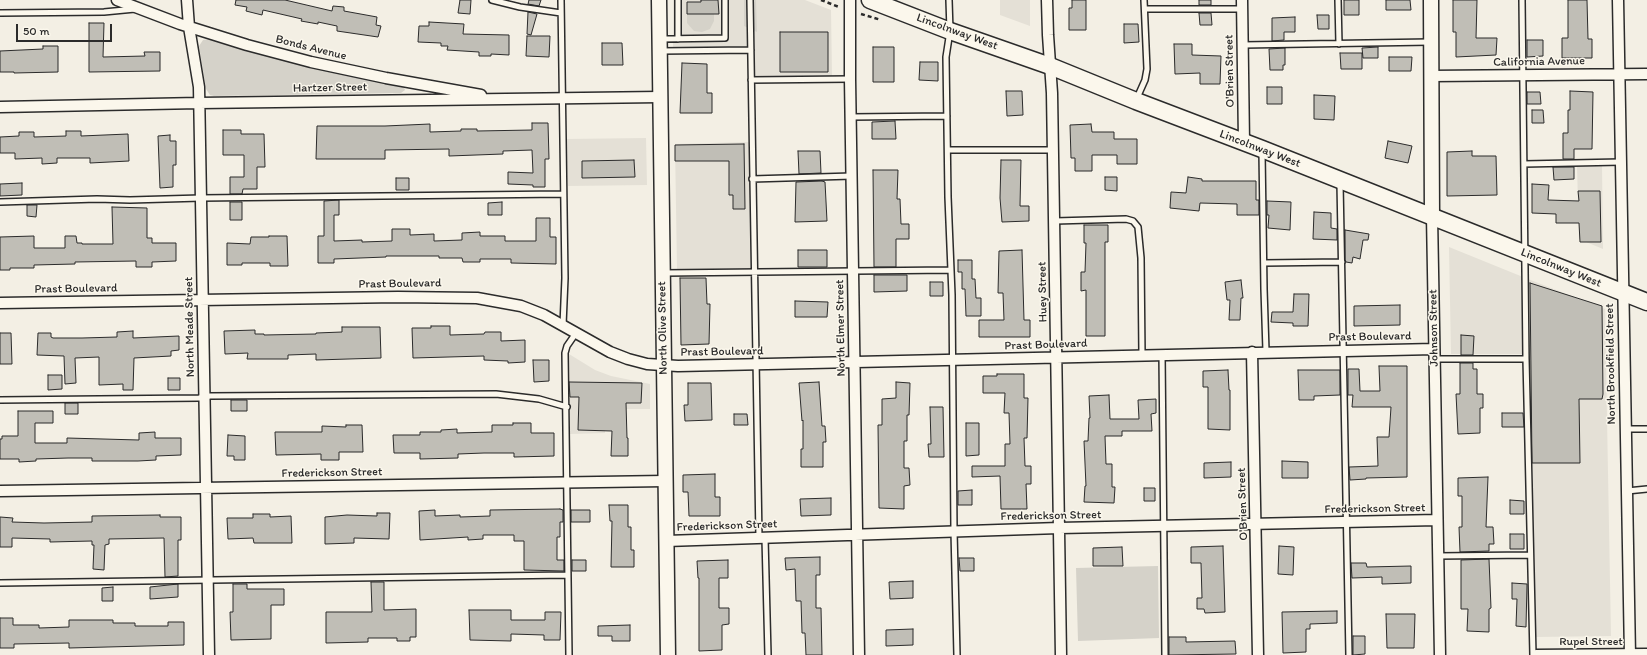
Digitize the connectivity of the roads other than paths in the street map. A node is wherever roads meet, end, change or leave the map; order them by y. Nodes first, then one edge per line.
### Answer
1 (117, 0) edge
2 (187, 0) edge
3 (492, 0) edge
4 (561, 0) edge
5 (659, 0) edge
6 (678, 0) edge
7 (725, 0) edge
8 (750, 0) edge
9 (850, 0) edge
10 (870, 0) edge
11 (949, 0) edge
12 (1047, 0) edge
13 (1144, 0) edge
14 (1338, 0) edge
15 (1431, 0) edge
16 (1522, 0) edge
17 (1618, 0) edge
18 (1242, 5) edge
19 (140, 9) junction
20 (1145, 9) junction
21 (0, 13) edge
22 (561, 13) junction
23 (189, 27) junction
24 (950, 31) junction
25 (678, 38) junction
26 (1432, 42) junction
27 (1339, 44) junction
28 (660, 45) junction
29 (1243, 45) junction
30 (751, 50) junction
31 (1050, 66) junction
32 (1619, 74) junction
33 (1647, 74) edge
34 (1522, 75) junction
35 (1432, 76) junction
36 (850, 79) junction
37 (751, 80) junction
38 (660, 97) junction
39 (561, 98) junction
40 (505, 100) junction
41 (1136, 101) junction
42 (200, 103) junction
43 (0, 107) edge
44 (947, 116) junction
45 (851, 117) junction
46 (1244, 142) junction
47 (1262, 149) junction
48 (948, 150) junction
49 (1053, 150) junction
50 (1621, 162) junction
51 (1524, 164) junction
52 (852, 176) junction
53 (752, 179) junction
54 (1340, 180) junction
55 (563, 194) junction
56 (201, 198) junction
57 (0, 202) edge
58 (1432, 216) junction
59 (1055, 221) junction
60 (1525, 253) junction
61 (1342, 262) junction
62 (1264, 263) junction
63 (951, 270) junction
64 (853, 272) junction
65 (754, 273) junction
66 (662, 274) junction
67 (1623, 292) junction
68 (203, 300) junction
69 (1647, 302) edge
70 (0, 303) edge
71 (563, 325) junction
72 (576, 333) junction
73 (1434, 349) junction
74 (1344, 350) junction
75 (1266, 351) junction
76 (1252, 352) junction
77 (1162, 354) junction
78 (1142, 355) junction
79 (1057, 358) junction
80 (1434, 359) junction
81 (1526, 359) junction
82 (952, 360) junction
83 (855, 363) junction
84 (664, 365) junction
85 (756, 365) junction
86 (204, 397) junction
87 (0, 400) edge
88 (567, 408) junction
89 (1647, 428) edge
90 (1625, 429) junction
91 (665, 481) junction
92 (567, 483) junction
93 (206, 488) junction
94 (1647, 490) edge
95 (0, 491) edge
96 (1627, 491) junction
97 (1437, 520) junction
98 (1347, 523) junction
99 (1256, 524) junction
100 (1164, 527) junction
101 (1059, 528) junction
102 (954, 531) junction
103 (858, 535) junction
104 (762, 538) junction
105 (666, 541) junction
106 (1530, 555) junction
107 (1438, 556) junction
108 (567, 575) junction
109 (207, 580) junction
110 (0, 583) edge
111 (1647, 654) edge
112 (209, 655) edge
113 (569, 655) edge
114 (668, 655) edge
115 (768, 655) edge
116 (859, 655) edge
117 (957, 655) edge
118 (1062, 655) edge
119 (1165, 655) edge
120 (1258, 655) edge
121 (1349, 655) edge
122 (1440, 655) edge
123 (1534, 655) edge
124 (1630, 655) edge

1 - 19 street, Bonds Avenue
2 - 23 street, North Meade Street
3 - 22 lane
4 - 22 lane
5 - 28 street, North Olive Street
6 - 25 lane
7 - 25 lane
8 - 30 lane
9 - 36 street, North Elmer Street
10 - 24 main road, Lincolnway West
11 - 24 lane
12 - 31 street, Huey Street
13 - 20 lane
14 - 27 lane
15 - 26 street, Johnson Street
16 - 34 lane
17 - 32 street, North Brookfield Street
18 - 20 lane
18 - 29 street, O'Brien Street
19 - 21 lane
19 - 23 street, Bonds Avenue
20 - 41 lane
22 - 39 lane
23 - 40 street, Bonds Avenue
23 - 42 street, North Meade Street
24 - 31 main road, Lincolnway West
24 - 44 lane
25 - 28 lane
26 - 27 lane
26 - 35 street, Johnson Street
27 - 29 lane
28 - 30 lane
28 - 38 street, North Olive Street
29 - 46 street, O'Brien Street
30 - 37 lane
31 - 41 main road, Lincolnway West
31 - 49 street, Huey Street
32 - 33 street, California Avenue
32 - 34 street, California Avenue
32 - 50 street, North Brookfield Street
34 - 35 street, California Avenue
34 - 51 lane
35 - 58 street, Johnson Street
36 - 37 lane
36 - 45 street, North Elmer Street
37 - 53 lane
38 - 39 street, Hartzer Street
38 - 66 street, North Olive Street
39 - 40 street, Hartzer Street
39 - 55 lane
40 - 42 street, Hartzer Street
41 - 46 main road, Lincolnway West
42 - 43 street, Hartzer Street
42 - 56 street, North Meade Street
44 - 45 lane
44 - 48 lane
45 - 52 street, North Elmer Street
46 - 47 main road, Lincolnway West
47 - 54 main road, Lincolnway West
47 - 62 lane
48 - 49 lane
48 - 63 lane
49 - 59 street, Huey Street
50 - 51 lane
50 - 67 street, North Brookfield Street
51 - 60 lane
52 - 53 lane
52 - 64 street, North Elmer Street
53 - 65 lane
54 - 58 main road, Lincolnway West
54 - 61 lane
55 - 56 lane
55 - 71 lane
56 - 57 lane
56 - 68 street, North Meade Street
58 - 60 main road, Lincolnway West
58 - 73 street, Johnson Street
59 - 78 lane
59 - 79 street, Huey Street
60 - 67 main road, Lincolnway West
60 - 81 lane
61 - 62 lane
61 - 74 lane
62 - 75 lane
63 - 64 lane
63 - 82 lane
64 - 65 lane
64 - 83 street, North Elmer Street
65 - 66 lane
65 - 85 lane
66 - 84 street, North Olive Street
67 - 69 main road, Lincolnway West
67 - 90 street, North Brookfield Street
68 - 70 street, Prast Boulevard
68 - 71 street, Prast Boulevard
68 - 86 street, North Meade Street
71 - 72 street, Prast Boulevard
72 - 84 street, Prast Boulevard
72 - 88 lane
73 - 74 street, Prast Boulevard
73 - 80 street, Johnson Street
74 - 75 street, Prast Boulevard
74 - 98 lane
75 - 76 street, Prast Boulevard
76 - 77 street, Prast Boulevard
76 - 99 street, O'Brien Street
77 - 78 street, Prast Boulevard
77 - 100 lane
78 - 79 street, Prast Boulevard
79 - 82 street, Prast Boulevard
79 - 101 street, Huey Street
80 - 81 lane
80 - 97 street, Johnson Street
81 - 106 lane
82 - 83 street, Prast Boulevard
82 - 102 lane
83 - 85 street, Prast Boulevard
83 - 103 street, North Elmer Street
84 - 85 street, Prast Boulevard
84 - 91 street, North Olive Street
85 - 104 lane
86 - 87 lane
86 - 88 lane
86 - 93 street, North Meade Street
88 - 92 lane
89 - 90 lane
90 - 96 street, North Brookfield Street
91 - 92 street, Frederickson Street
91 - 105 street, North Olive Street
92 - 93 street, Frederickson Street
92 - 108 lane
93 - 95 street, Frederickson Street
93 - 109 street, North Meade Street
94 - 96 lane
96 - 124 street, North Brookfield Street
97 - 98 street, Frederickson Street
97 - 107 street, Johnson Street
98 - 99 street, Frederickson Street
98 - 121 lane
99 - 100 street, Frederickson Street
99 - 120 street, O'Brien Street
100 - 101 street, Frederickson Street
100 - 119 lane
101 - 102 street, Frederickson Street
101 - 118 street, Huey Street
102 - 103 street, Frederickson Street
102 - 117 lane
103 - 104 street, Frederickson Street
103 - 116 street, North Elmer Street
104 - 105 street, Frederickson Street
104 - 115 lane
105 - 114 street, North Olive Street
106 - 107 lane
106 - 123 lane
107 - 122 street, Johnson Street
108 - 109 lane
108 - 113 lane
109 - 110 lane
109 - 112 street, North Meade Street
111 - 124 street, Rupel Street
123 - 124 street, Rupel Street

